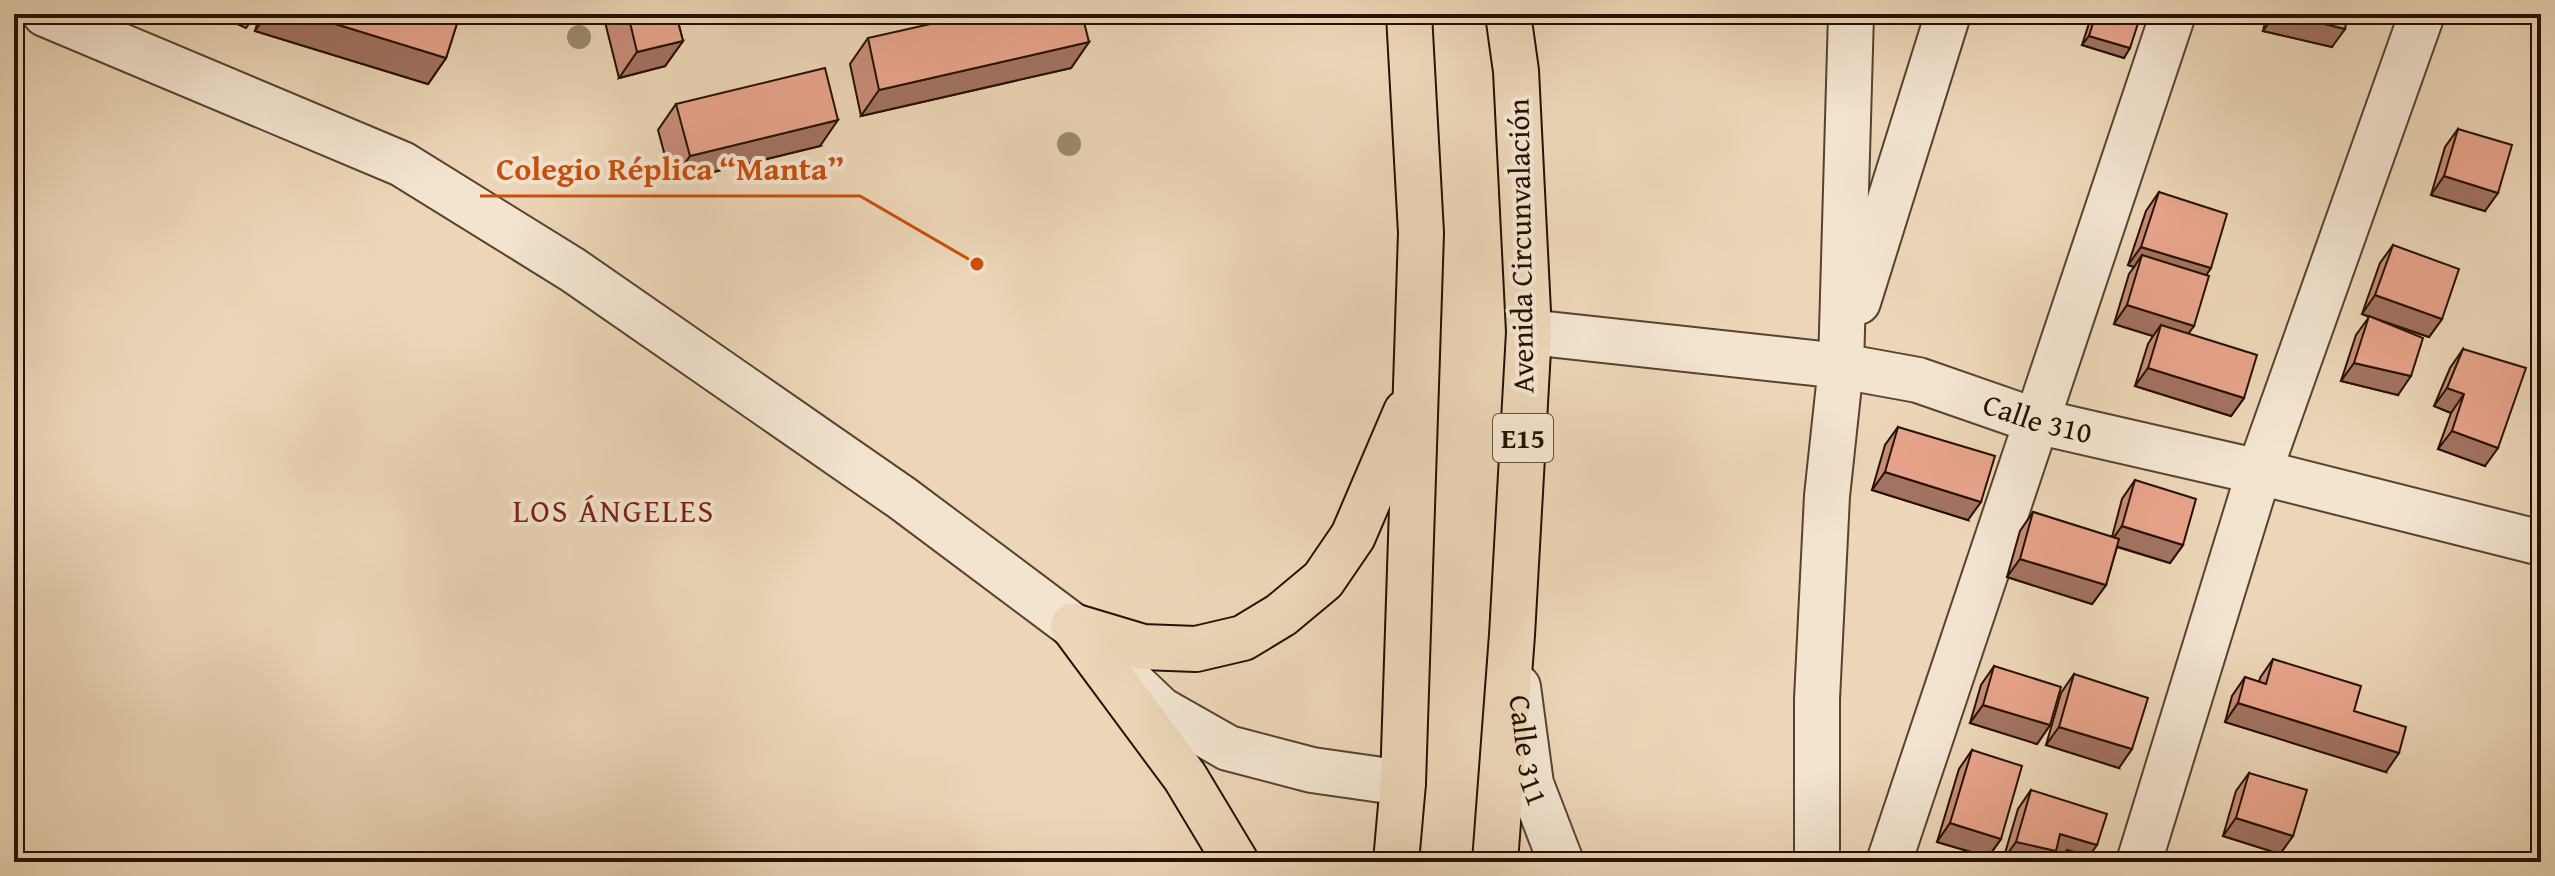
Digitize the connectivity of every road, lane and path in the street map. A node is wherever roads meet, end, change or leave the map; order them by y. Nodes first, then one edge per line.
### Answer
1 (45, 14) edge
2 (1409, 14) edge
3 (1508, 14) edge
4 (1851, 14) edge
5 (1948, 14) edge
6 (2173, 14) edge
7 (2422, 14) edge
8 (1529, 332) junction
9 (1841, 366) junction
10 (1417, 384) junction
11 (2036, 421) junction
12 (2259, 472) junction
13 (2541, 543) edge
14 (1073, 626) junction
15 (1512, 635) junction
16 (1403, 783) junction
17 (1236, 862) edge
18 (1396, 862) edge
19 (1495, 862) edge
20 (1561, 862) edge
21 (1819, 862) edge
22 (1889, 862) edge
23 (2139, 862) edge

1 - 14 street
2 - 10 highway
3 - 8 highway, Avenida Circunvalación / E15
4 - 9 street
5 - 9 street
6 - 11 street
7 - 12 street
8 - 9 street, Calle 310
8 - 15 highway, Avenida Circunvalación / E15
9 - 11 street, Calle 310
9 - 21 street
10 - 14 highway
10 - 16 highway
11 - 12 street, Calle 310
11 - 22 street
12 - 13 street, Calle 310
12 - 23 street
14 - 16 street
14 - 17 highway
15 - 19 highway, Avenida Circunvalación / E15
15 - 20 street, Calle 311
16 - 18 highway

